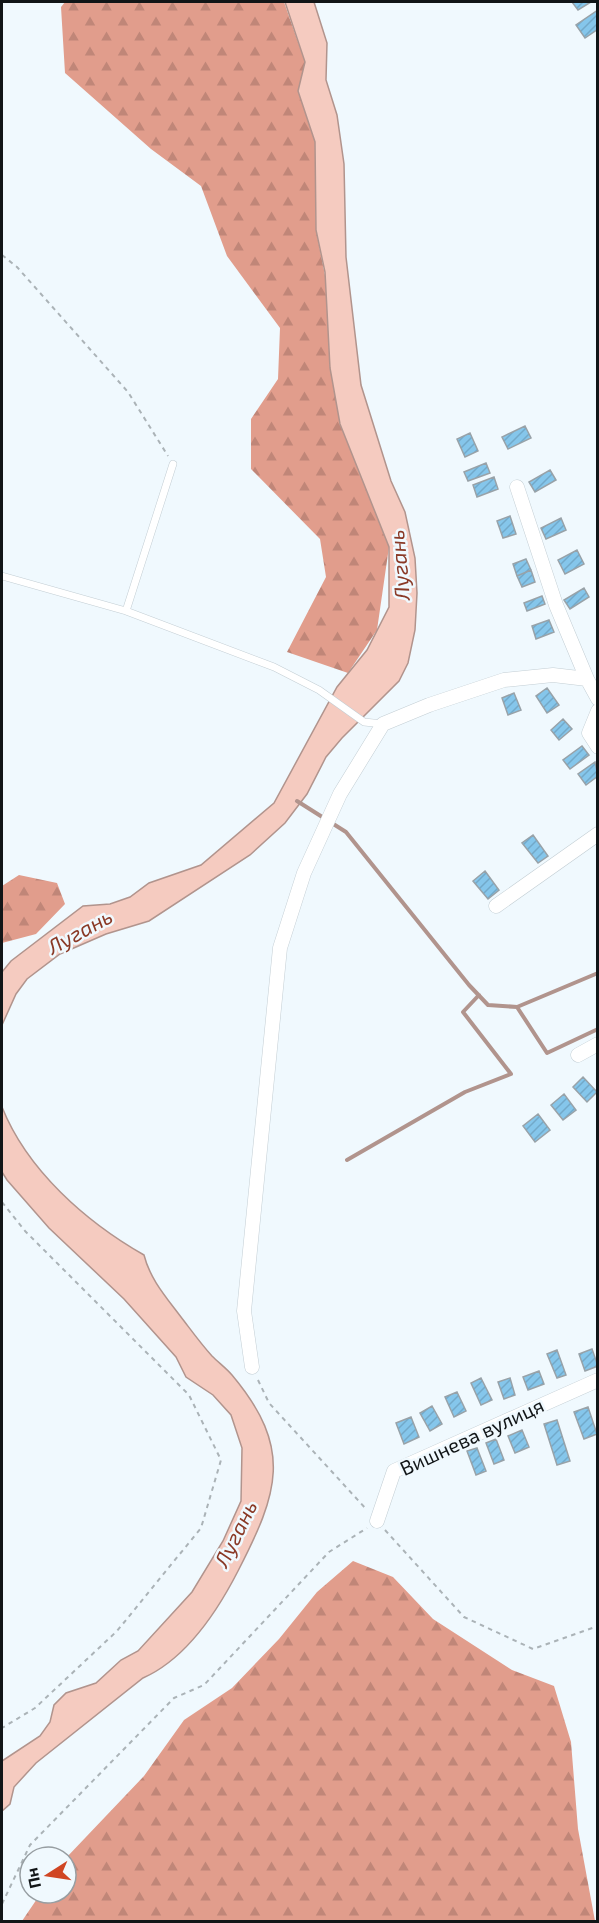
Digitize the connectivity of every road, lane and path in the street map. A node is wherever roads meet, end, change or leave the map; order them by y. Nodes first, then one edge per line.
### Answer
1 (2, 255) edge
2 (173, 464) joint
3 (517, 487) dead end
4 (2, 576) edge
5 (126, 611) junction
6 (587, 679) junction
7 (597, 699) edge
8 (597, 711) edge
9 (383, 724) junction
10 (597, 747) edge
11 (597, 834) edge
12 (496, 906) dead end
13 (597, 1044) edge
14 (578, 1054) dead end
15 (2, 1202) edge
16 (252, 1366) joint
17 (597, 1380) edge
18 (377, 1521) junction
19 (597, 1626) edge
20 (597, 1722) edge
21 (2, 1728) edge
22 (597, 1745) edge
23 (2, 1904) edge

1 - 2 path
2 - 5 lane
3 - 6 street
4 - 5 lane
5 - 9 lane
6 - 7 street
6 - 9 street
8 - 10 street
9 - 16 street
11 - 12 street
13 - 14 street
15 - 21 path
16 - 18 path
17 - 18 street, Вишнева вулиця
18 - 19 path
18 - 23 path
20 - 22 path

